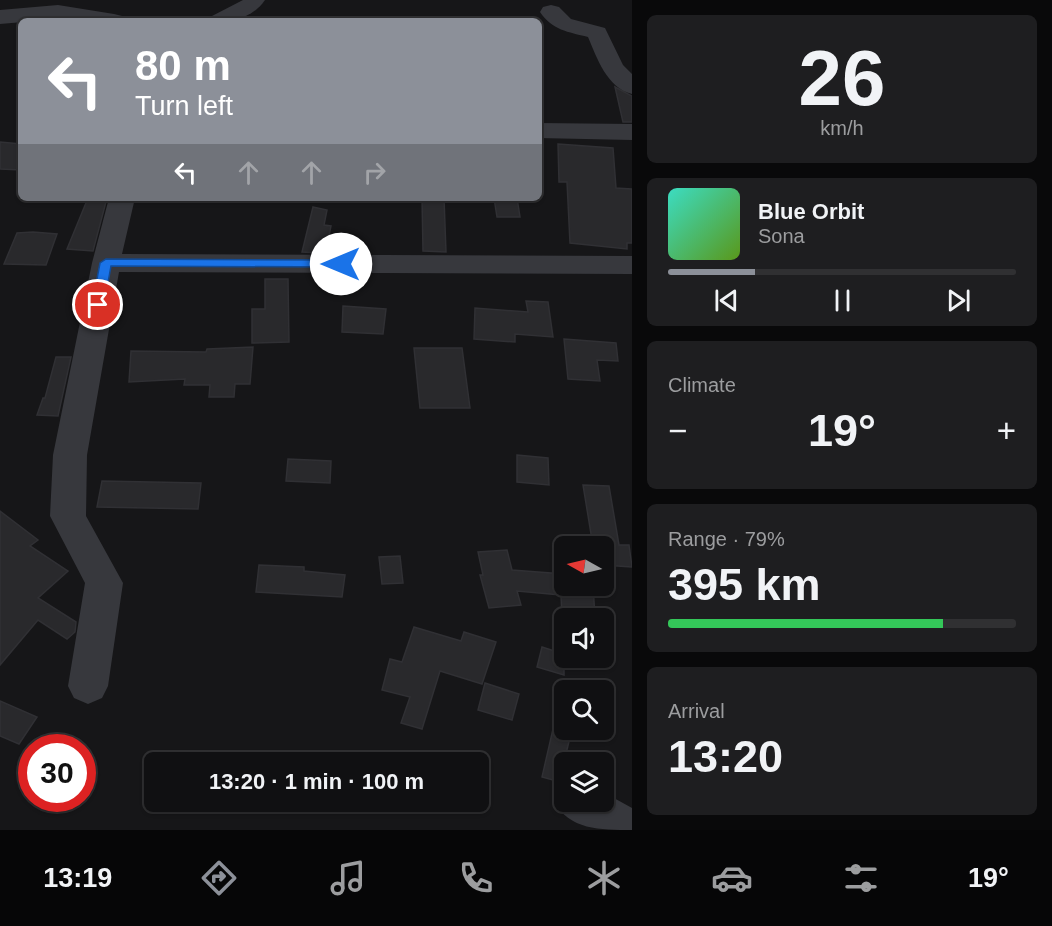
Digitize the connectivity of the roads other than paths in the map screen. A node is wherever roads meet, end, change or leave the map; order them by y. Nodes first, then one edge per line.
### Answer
1 (254, 0) edge
2 (551, 12) dead end
3 (0, 17) edge
4 (95, 18) edge
5 (226, 18) edge
6 (632, 87) edge
7 (542, 130) edge
8 (632, 132) edge
9 (121, 201) edge
10 (106, 263) junction
11 (632, 265) edge
12 (88, 687) dead end
13 (596, 812) edge
14 (630, 830) edge

1 - 5 street
2 - 6 street
3 - 4 street
7 - 8 street
9 - 10 street
10 - 11 street
10 - 12 street
13 - 14 street

